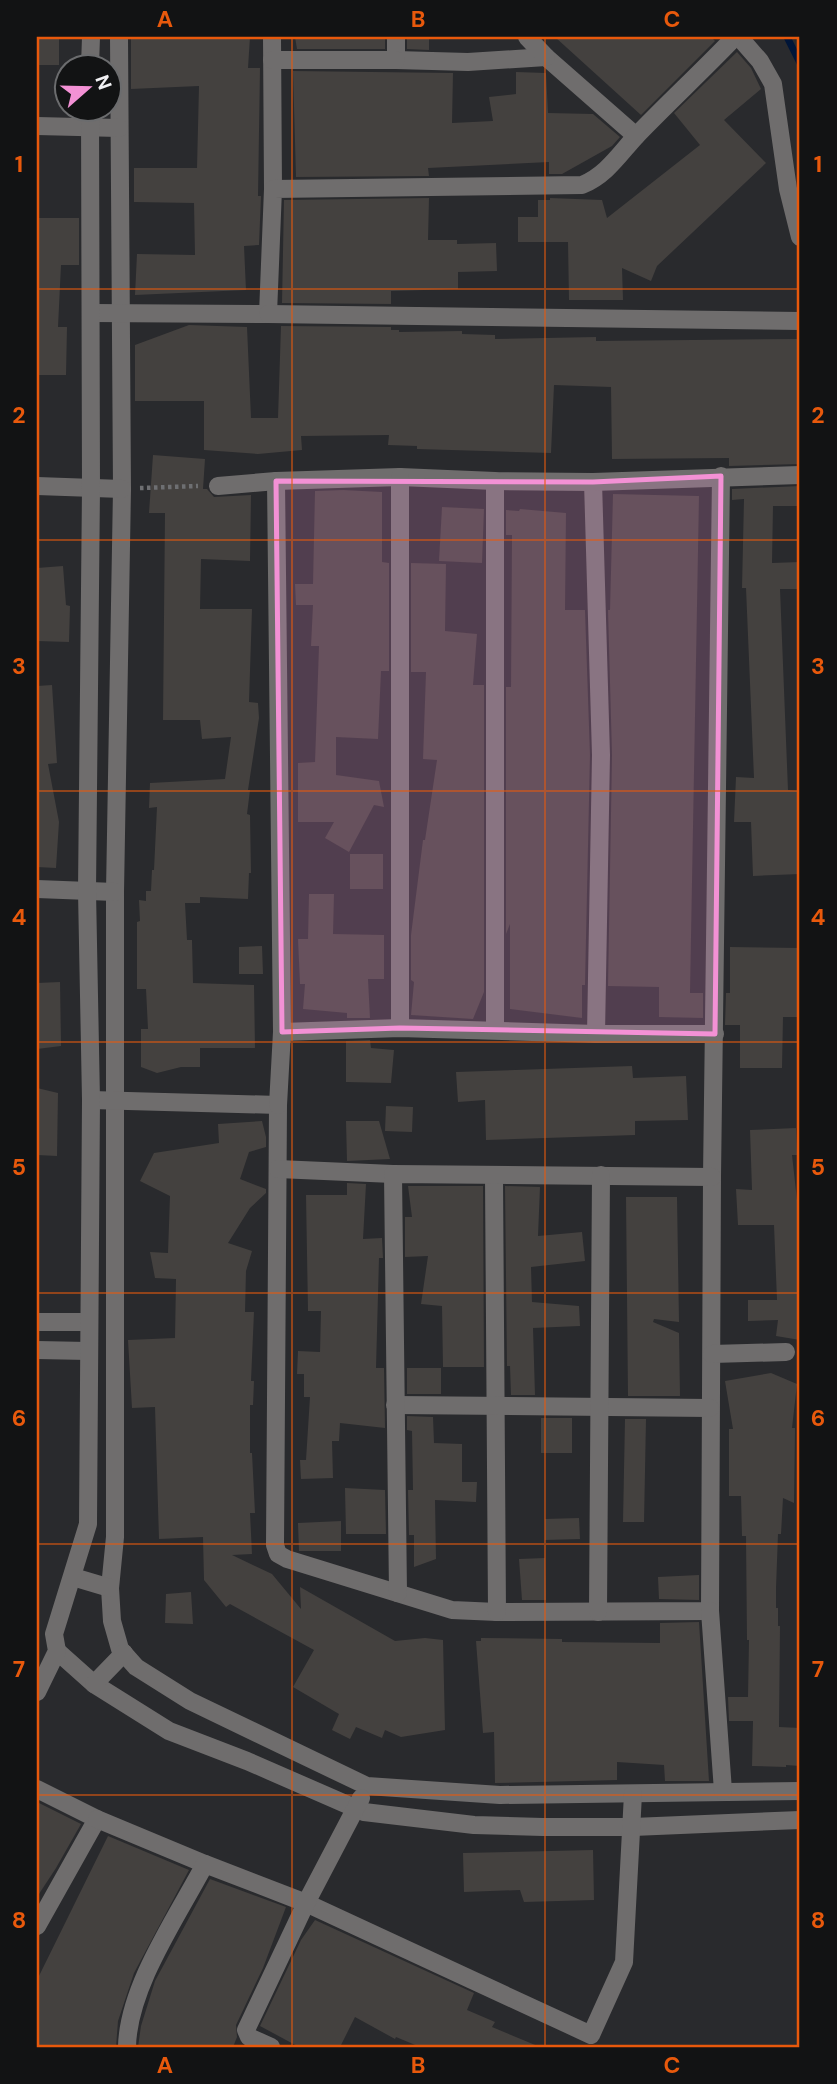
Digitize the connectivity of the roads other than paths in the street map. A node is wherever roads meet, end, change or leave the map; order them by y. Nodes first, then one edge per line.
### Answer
1 (119, 37) edge
2 (272, 37) edge
3 (396, 37) edge
4 (527, 37) edge
5 (732, 37) edge
6 (739, 37) edge
7 (546, 57) junction
8 (272, 60) junction
9 (396, 60) junction
10 (64, 122) edge
11 (90, 122) edge
12 (102, 122) edge
13 (37, 126) edge
14 (119, 128) junction
15 (636, 136) junction
16 (273, 189) junction
17 (800, 237) edge
18 (91, 313) junction
19 (121, 313) junction
20 (268, 314) junction
21 (800, 321) edge
22 (800, 475) edge
23 (721, 476) junction
24 (400, 477) junction
25 (276, 481) junction
26 (495, 481) junction
27 (593, 482) junction
28 (37, 486) edge
29 (218, 486) road end
30 (92, 488) junction
31 (122, 489) junction
32 (37, 889) edge
33 (87, 891) junction
34 (115, 892) junction
35 (400, 1028) junction
36 (495, 1029) junction
37 (282, 1032) junction
38 (596, 1034) junction
39 (715, 1034) junction
40 (116, 1099) junction
41 (91, 1100) junction
42 (278, 1105) junction
43 (278, 1169) junction
44 (393, 1174) junction
45 (601, 1175) junction
46 (494, 1177) junction
47 (712, 1177) junction
48 (37, 1322) edge
49 (89, 1322) junction
50 (37, 1350) edge
51 (88, 1351) junction
52 (786, 1352) dead end
53 (712, 1354) junction
54 (396, 1405) junction
55 (496, 1406) junction
56 (600, 1407) junction
57 (710, 1408) junction
58 (73, 1577) junction
59 (110, 1588) junction
60 (398, 1593) junction
61 (710, 1611) junction
62 (497, 1612) junction
63 (598, 1612) junction
64 (57, 1651) junction
65 (124, 1653) junction
66 (94, 1684) junction
67 (37, 1692) edge
68 (367, 1786) junction
69 (37, 1789) edge
70 (723, 1791) junction
71 (800, 1791) edge
72 (633, 1794) junction
73 (356, 1809) junction
74 (97, 1819) junction
75 (800, 1820) edge
76 (633, 1827) junction
77 (205, 1864) junction
78 (306, 1903) junction
79 (37, 1926) edge
80 (588, 2041) edge
81 (127, 2047) edge
82 (271, 2047) edge

1 - 14 street
2 - 8 street
3 - 9 street
4 - 7 street
5 - 15 street
6 - 17 street
7 - 9 street
7 - 15 street
8 - 9 street
8 - 16 street
10 - 13 street
11 - 18 street
12 - 14 street
14 - 19 street
15 - 16 street
16 - 20 street
18 - 19 street
18 - 30 street
19 - 20 street
19 - 31 street
20 - 21 street
22 - 23 street
23 - 27 street
23 - 39 street
24 - 25 street
24 - 26 street
24 - 35 street
25 - 29 street
25 - 37 street
26 - 27 street
26 - 36 street
27 - 38 street
28 - 30 street
30 - 31 street
30 - 33 street
31 - 34 street
32 - 33 street
33 - 34 street
33 - 41 street
34 - 40 street
35 - 36 street
35 - 37 street
36 - 38 street
37 - 42 street
38 - 39 street
39 - 47 street
40 - 41 street
40 - 42 street
40 - 59 street
41 - 49 street
42 - 43 street
43 - 44 street
43 - 60 street
44 - 46 street
44 - 54 street
45 - 46 street
45 - 47 street
45 - 56 street
46 - 55 street
47 - 53 street
48 - 49 street
49 - 51 street
50 - 51 street
51 - 58 street
52 - 53 street
53 - 57 street
54 - 55 street
54 - 60 street
55 - 56 street
55 - 62 street
56 - 57 street
56 - 63 street
57 - 61 street
58 - 59 street
58 - 64 street
59 - 65 street
60 - 62 street
61 - 63 street
61 - 70 street
62 - 63 street
64 - 66 street
64 - 67 street
65 - 66 street
65 - 68 street
66 - 73 street
68 - 72 street
68 - 73 street
69 - 74 street
70 - 71 street
70 - 72 street
72 - 76 street
73 - 76 street
73 - 78 street
74 - 77 street
74 - 79 street
75 - 76 street
76 - 80 street
77 - 78 street
77 - 81 street
78 - 80 street
78 - 82 street

